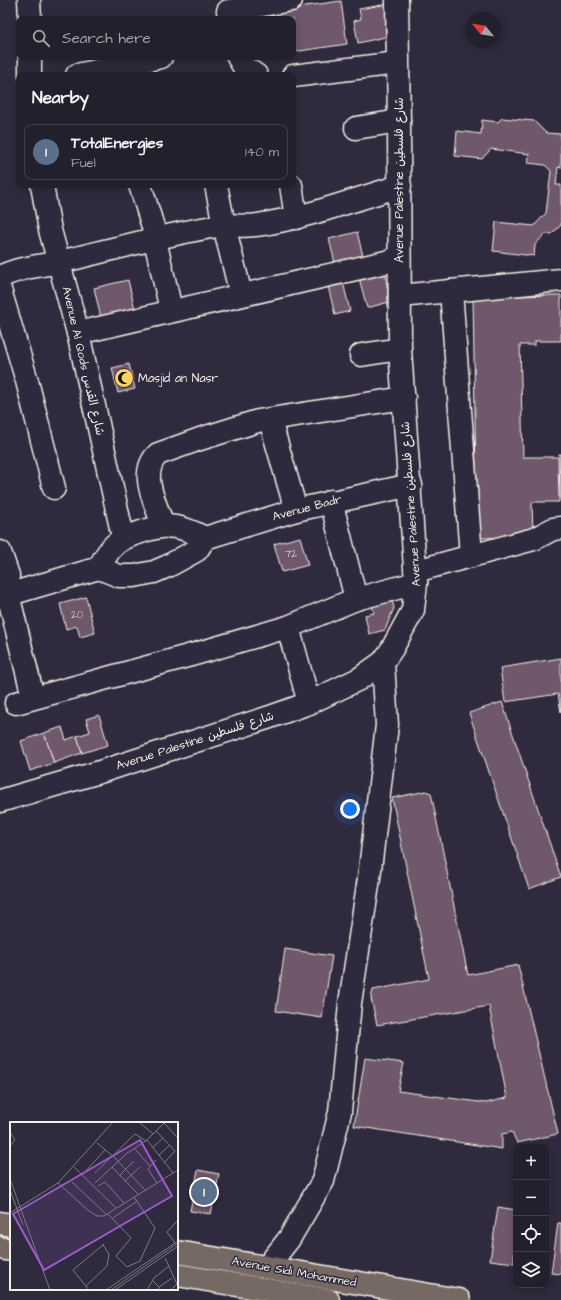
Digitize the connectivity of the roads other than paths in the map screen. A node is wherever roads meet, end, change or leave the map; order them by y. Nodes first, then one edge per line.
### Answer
1 (29, 0) edge
2 (291, 0) edge
3 (396, 0) edge
4 (228, 10) edge
5 (30, 16) edge
6 (30, 60) edge
7 (147, 60) edge
8 (240, 60) edge
9 (397, 63) junction
10 (30, 72) edge
11 (91, 72) edge
12 (252, 72) edge
13 (296, 76) edge
14 (399, 121) junction
15 (356, 128) dead end
16 (400, 186) junction
17 (43, 188) edge
18 (141, 188) edge
19 (217, 188) edge
20 (292, 188) edge
21 (296, 218) junction
22 (224, 225) junction
23 (155, 240) junction
24 (399, 258) junction
25 (59, 262) junction
26 (0, 277) edge
27 (561, 280) edge
28 (0, 290) edge
29 (451, 291) junction
30 (242, 295) junction
31 (400, 296) junction
32 (171, 310) junction
33 (78, 333) junction
34 (400, 349) junction
35 (361, 355) dead end
36 (404, 398) junction
37 (270, 420) junction
38 (411, 485) junction
39 (54, 488) dead end
40 (331, 501) junction
41 (296, 510) junction
42 (162, 526) junction
43 (561, 528) edge
44 (123, 537) junction
45 (206, 538) junction
46 (0, 552) edge
47 (471, 556) junction
48 (99, 568) junction
49 (416, 577) junction
50 (4, 596) edge
51 (356, 599) junction
52 (288, 627) junction
53 (383, 662) junction
54 (309, 703) junction
55 (0, 801) edge
56 (0, 1223) edge
57 (10, 1225) edge
58 (0, 1248) edge
59 (10, 1250) edge
60 (178, 1252) edge
61 (267, 1267) junction
62 (178, 1275) edge
63 (328, 1300) edge
64 (459, 1300) edge

1 - 5 street
2 - 4 street
3 - 9 street, Avenue Palestine شارع فلسطين
6 - 10 street
7 - 11 street
8 - 12 street
9 - 13 street
9 - 14 street, Avenue Palestine شارع فلسطين
14 - 15 street
14 - 16 street, Avenue Palestine شارع فلسطين
16 - 21 street
16 - 24 street, Avenue Palestine شارع فلسطين
17 - 25 street, Avenue Al Qods شارع القدس
18 - 23 street
19 - 22 street
20 - 21 street
21 - 22 street
22 - 23 street
22 - 30 street
23 - 25 street
23 - 32 street
24 - 30 street
24 - 31 street, Avenue Palestine شارع فلسطين
25 - 26 street
25 - 33 street, Avenue Al Qods شارع القدس
27 - 29 street
28 - 39 street
29 - 31 street
29 - 47 street
30 - 32 street
31 - 34 street, Avenue Palestine شارع فلسطين
32 - 33 street
33 - 44 street, Avenue Al Qods شارع القدس
34 - 35 street
34 - 36 street, Avenue Palestine شارع فلسطين
36 - 37 street
36 - 38 street, Avenue Palestine شارع فلسطين
37 - 41 street
37 - 42 street
38 - 40 street, Avenue Badr
38 - 49 street, Avenue Palestine شارع فلسطين
40 - 41 street, Avenue Badr
40 - 51 street
41 - 45 street, Avenue Badr
42 - 44 street
42 - 45 street
43 - 47 street
44 - 48 street
45 - 48 street
46 - 50 street
47 - 49 street
48 - 50 street
49 - 51 street
49 - 53 street, Avenue Palestine شارع فلسطين
50 - 52 street
51 - 52 street
52 - 54 street
53 - 54 street, Avenue Palestine شارع فلسطين
53 - 61 street
54 - 55 street, Avenue Palestine شارع فلسطين
56 - 57 main road
58 - 59 main road
60 - 61 main road, Avenue Sidi Mohammed
61 - 64 main road, Avenue Sidi Mohammed
62 - 63 main road, Avenue Sidi Mohammed

